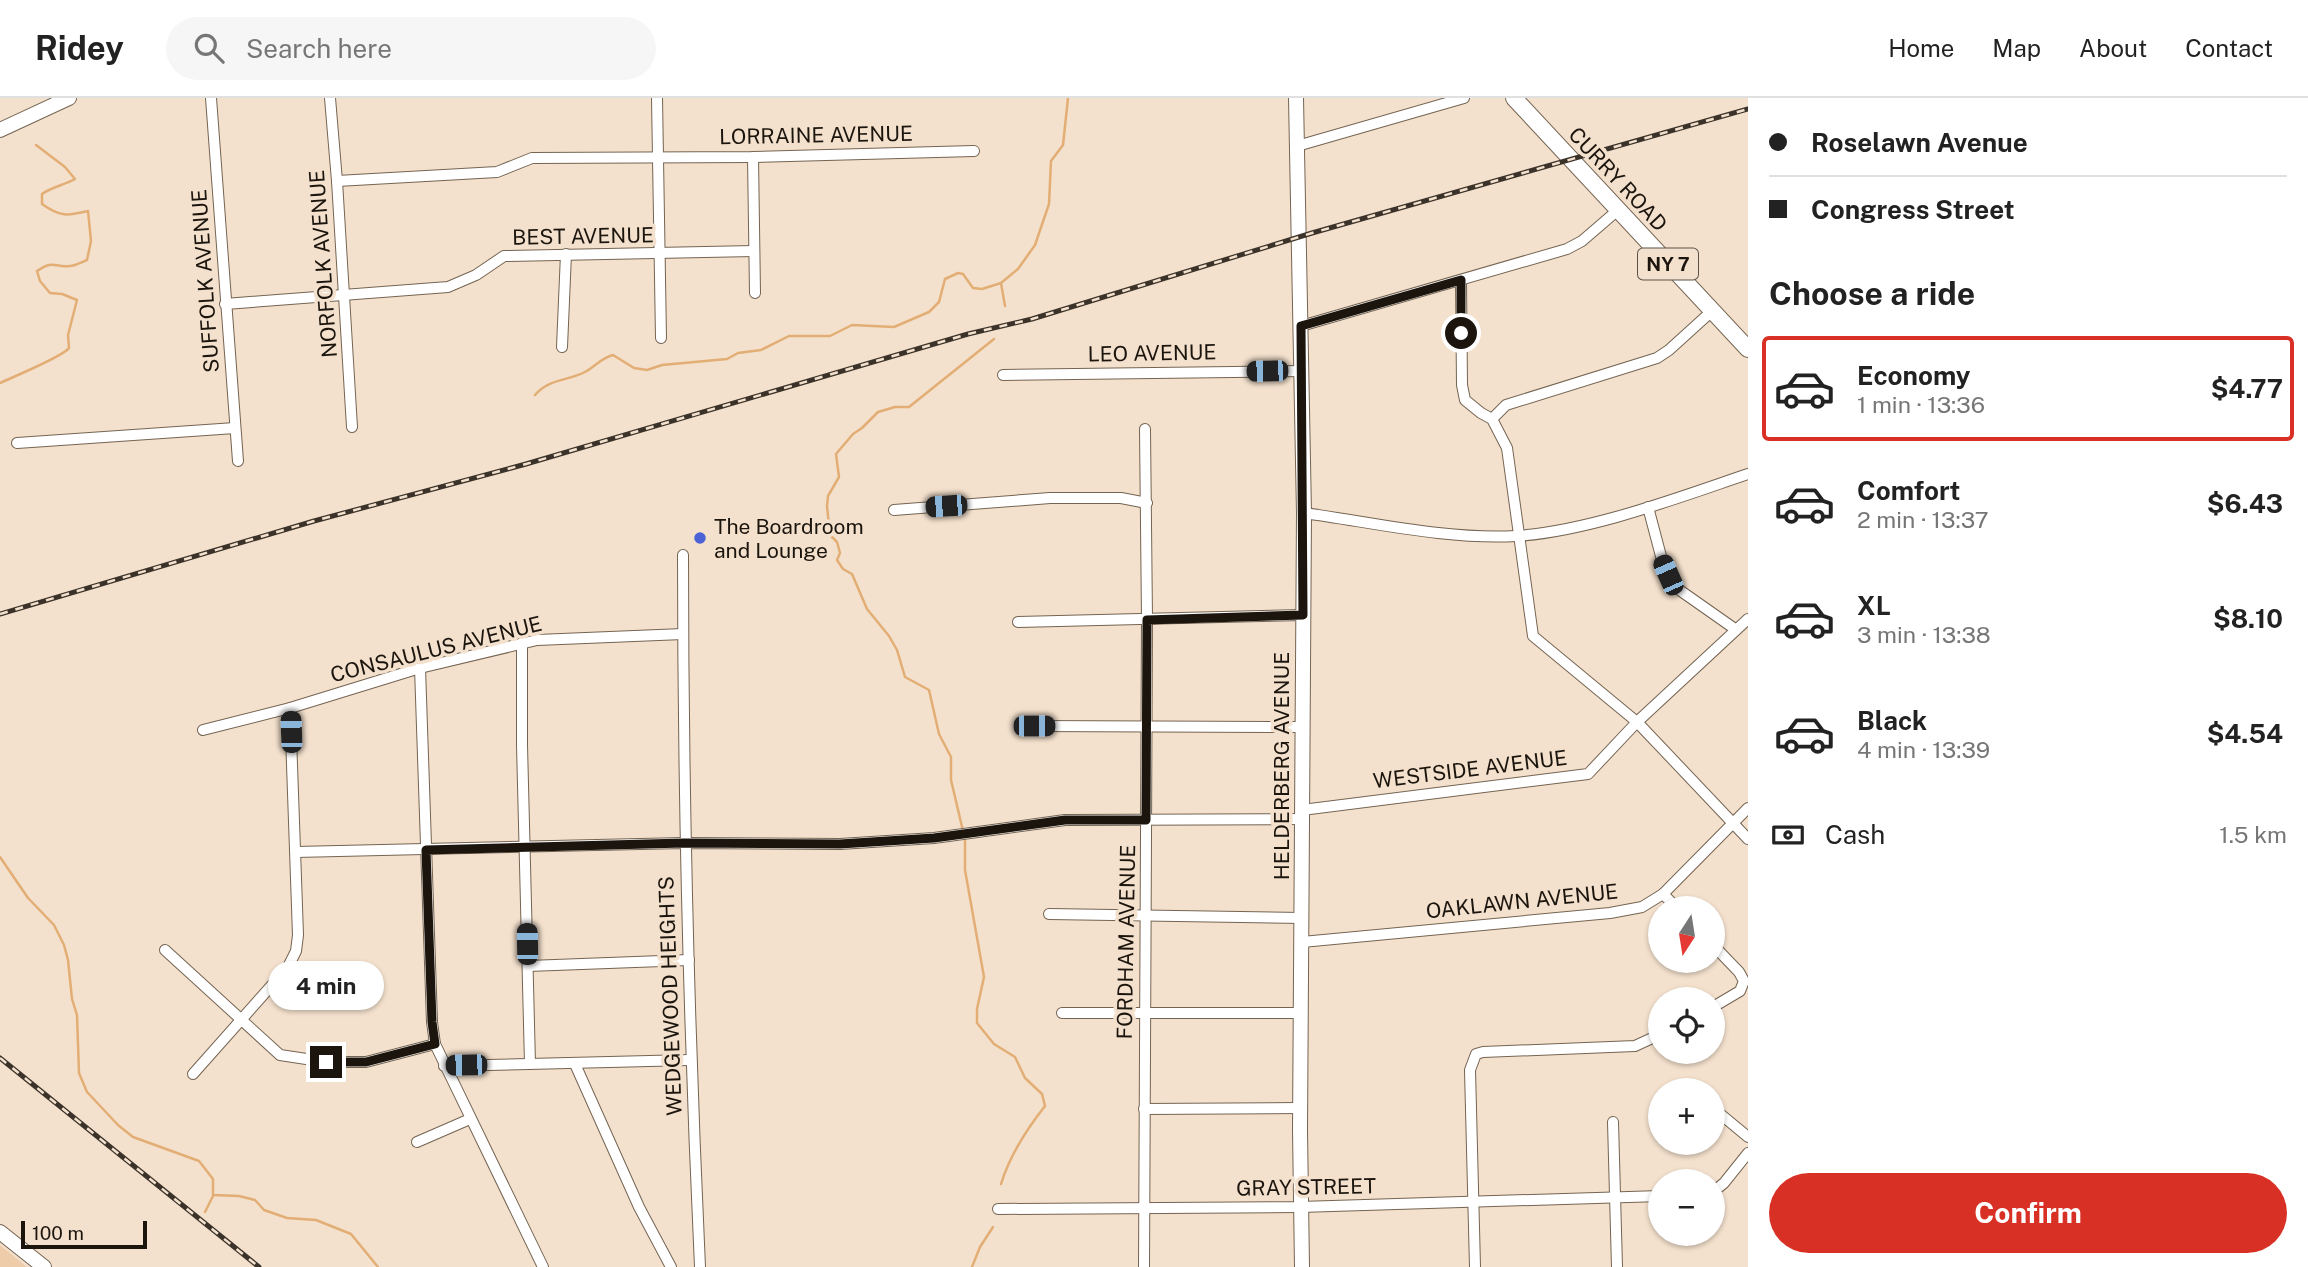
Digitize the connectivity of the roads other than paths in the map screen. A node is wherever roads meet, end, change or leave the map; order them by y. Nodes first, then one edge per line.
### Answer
1 (69, 98) edge
2 (211, 98) edge
3 (330, 98) edge
4 (657, 98) edge
5 (1296, 98) edge
6 (1464, 98) edge
7 (1514, 98) edge
8 (0, 130) edge
9 (1297, 146) junction
10 (974, 151) dead end
11 (658, 155) junction
12 (753, 157) junction
13 (337, 181) junction
14 (1618, 210) junction
15 (754, 251) junction
16 (660, 253) junction
17 (566, 254) junction
18 (1461, 280) junction
19 (755, 293) dead end
20 (344, 296) junction
21 (225, 304) junction
22 (1712, 311) junction
23 (1301, 326) junction
24 (661, 338) dead end
25 (562, 347) dead end
26 (1748, 349) edge
27 (1302, 371) junction
28 (1003, 375) dead end
29 (1492, 419) junction
30 (352, 427) dead end
31 (235, 428) junction
32 (1145, 429) dead end
33 (17, 443) dead end
34 (238, 461) dead end
35 (1748, 474) edge
36 (1147, 503) junction
37 (1648, 507) junction
38 (894, 510) dead end
39 (1304, 513) junction
40 (1518, 536) junction
41 (683, 555) dead end
42 (1303, 615) junction
43 (1748, 619) edge
44 (1147, 620) junction
45 (1018, 622) dead end
46 (1735, 629) junction
47 (683, 634) junction
48 (522, 643) junction
49 (420, 668) junction
50 (290, 708) junction
51 (1637, 722) junction
52 (1034, 726) dead end
53 (1146, 726) junction
54 (1302, 727) junction
55 (203, 730) dead end
56 (1748, 808) edge
57 (1302, 814) junction
58 (1146, 820) junction
59 (1732, 823) junction
60 (1748, 839) edge
61 (684, 843) junction
62 (526, 847) junction
63 (426, 850) junction
64 (296, 852) junction
65 (1663, 894) joint
66 (1049, 915) dead end
67 (1145, 915) junction
68 (1302, 918) junction
69 (1302, 942) junction
70 (165, 950) dead end
71 (1726, 958) edge
72 (689, 960) junction
73 (528, 966) junction
74 (1725, 1000) edge
75 (1144, 1012) junction
76 (1062, 1013) dead end
77 (1301, 1013) junction
78 (241, 1018) junction
79 (1648, 1040) edge
80 (435, 1044) junction
81 (690, 1060) junction
82 (530, 1064) junction
83 (575, 1064) junction
84 (444, 1066) junction
85 (193, 1074) dead end
86 (1300, 1108) junction
87 (1144, 1109) junction
88 (1725, 1118) edge
89 (470, 1119) junction
90 (1613, 1122) dead end
91 (1748, 1137) edge
92 (417, 1142) dead end
93 (1748, 1153) edge
94 (1725, 1182) edge
95 (1648, 1197) edge
96 (1615, 1198) junction
97 (1473, 1201) junction
98 (1300, 1207) junction
99 (1143, 1208) junction
100 (998, 1209) dead end
101 (0, 1232) edge
102 (44, 1267) edge
103 (542, 1267) edge
104 (671, 1267) edge
105 (700, 1267) edge
106 (1144, 1267) edge
107 (1302, 1267) edge
108 (1475, 1267) edge
109 (1617, 1267) edge

1 - 8 street
2 - 21 street, SUFFOLK AVENUE
3 - 13 street, NORFOLK AVENUE
4 - 11 street
5 - 9 street, HELDERBERG AVENUE
6 - 9 street
7 - 14 main road, CURRY ROAD / NY 7
9 - 23 street, HELDERBERG AVENUE
10 - 12 street, LORRAINE AVENUE
11 - 12 street, LORRAINE AVENUE
11 - 13 street, LORRAINE AVENUE
11 - 16 street
12 - 15 street
13 - 20 street, NORFOLK AVENUE
14 - 18 street
14 - 22 main road, CURRY ROAD / NY 7
15 - 16 street, BEST AVENUE
15 - 19 street
16 - 17 street, BEST AVENUE
16 - 24 street
17 - 20 street, BEST AVENUE
17 - 25 street
18 - 23 street
18 - 29 street
20 - 21 street, BEST AVENUE
20 - 30 street, NORFOLK AVENUE
21 - 31 street, SUFFOLK AVENUE
22 - 26 main road, CURRY ROAD / NY 7
22 - 29 street
23 - 27 street, HELDERBERG AVENUE
27 - 28 street, LEO AVENUE
27 - 39 street, HELDERBERG AVENUE
29 - 40 street
31 - 33 street
31 - 34 street, SUFFOLK AVENUE
32 - 36 street, FORDHAM AVENUE
35 - 37 street
36 - 38 street
36 - 44 street, FORDHAM AVENUE
37 - 40 street
37 - 46 street
39 - 40 street
39 - 42 street, HELDERBERG AVENUE
40 - 51 street
41 - 47 street, WEDGEWOOD HEIGHTS
42 - 44 street
42 - 54 street, HELDERBERG AVENUE
43 - 46 street, WESTSIDE AVENUE
44 - 45 street
44 - 53 street, FORDHAM AVENUE
46 - 51 street, WESTSIDE AVENUE
47 - 48 street, CONSAULUS AVENUE
47 - 61 street, WEDGEWOOD HEIGHTS
48 - 49 street, CONSAULUS AVENUE
48 - 62 street
49 - 50 street, CONSAULUS AVENUE
49 - 63 street
50 - 55 street, CONSAULUS AVENUE
50 - 64 street
51 - 57 street, WESTSIDE AVENUE
51 - 59 street
52 - 53 street
53 - 54 street
53 - 58 street, FORDHAM AVENUE
54 - 57 street, HELDERBERG AVENUE
56 - 59 street, OAKLAWN AVENUE
57 - 58 street, WESTSIDE AVENUE
57 - 68 street, HELDERBERG AVENUE
58 - 61 street, WESTSIDE AVENUE
58 - 67 street, FORDHAM AVENUE
59 - 60 street
59 - 65 street, OAKLAWN AVENUE
61 - 62 street, WESTSIDE AVENUE
61 - 72 street, WEDGEWOOD HEIGHTS
62 - 63 street, WESTSIDE AVENUE
62 - 73 street
63 - 64 street, WESTSIDE AVENUE
63 - 80 street
64 - 78 street
65 - 69 street, OAKLAWN AVENUE
66 - 67 street
67 - 68 street
67 - 75 street, FORDHAM AVENUE
68 - 69 street, HELDERBERG AVENUE
69 - 77 street, HELDERBERG AVENUE
70 - 78 street
71 - 74 street
72 - 73 street
72 - 81 street, WEDGEWOOD HEIGHTS
73 - 82 street
75 - 76 street
75 - 77 street
75 - 87 street, FORDHAM AVENUE
77 - 86 street, HELDERBERG AVENUE
78 - 80 street
78 - 85 street
79 - 97 street
80 - 84 street
81 - 83 street
81 - 105 street, WEDGEWOOD HEIGHTS
82 - 83 street
82 - 84 street
83 - 104 street
84 - 89 street
86 - 87 street
86 - 98 street, HELDERBERG AVENUE
87 - 99 street, FORDHAM AVENUE
88 - 91 street
89 - 92 street
89 - 103 street
90 - 96 street
93 - 94 street
95 - 96 street, GRAY STREET
96 - 97 street, GRAY STREET
96 - 109 street
97 - 98 street, GRAY STREET
97 - 108 street
98 - 99 street, GRAY STREET
98 - 107 street, HELDERBERG AVENUE
99 - 100 street, GRAY STREET
99 - 106 street, FORDHAM AVENUE
101 - 102 street

